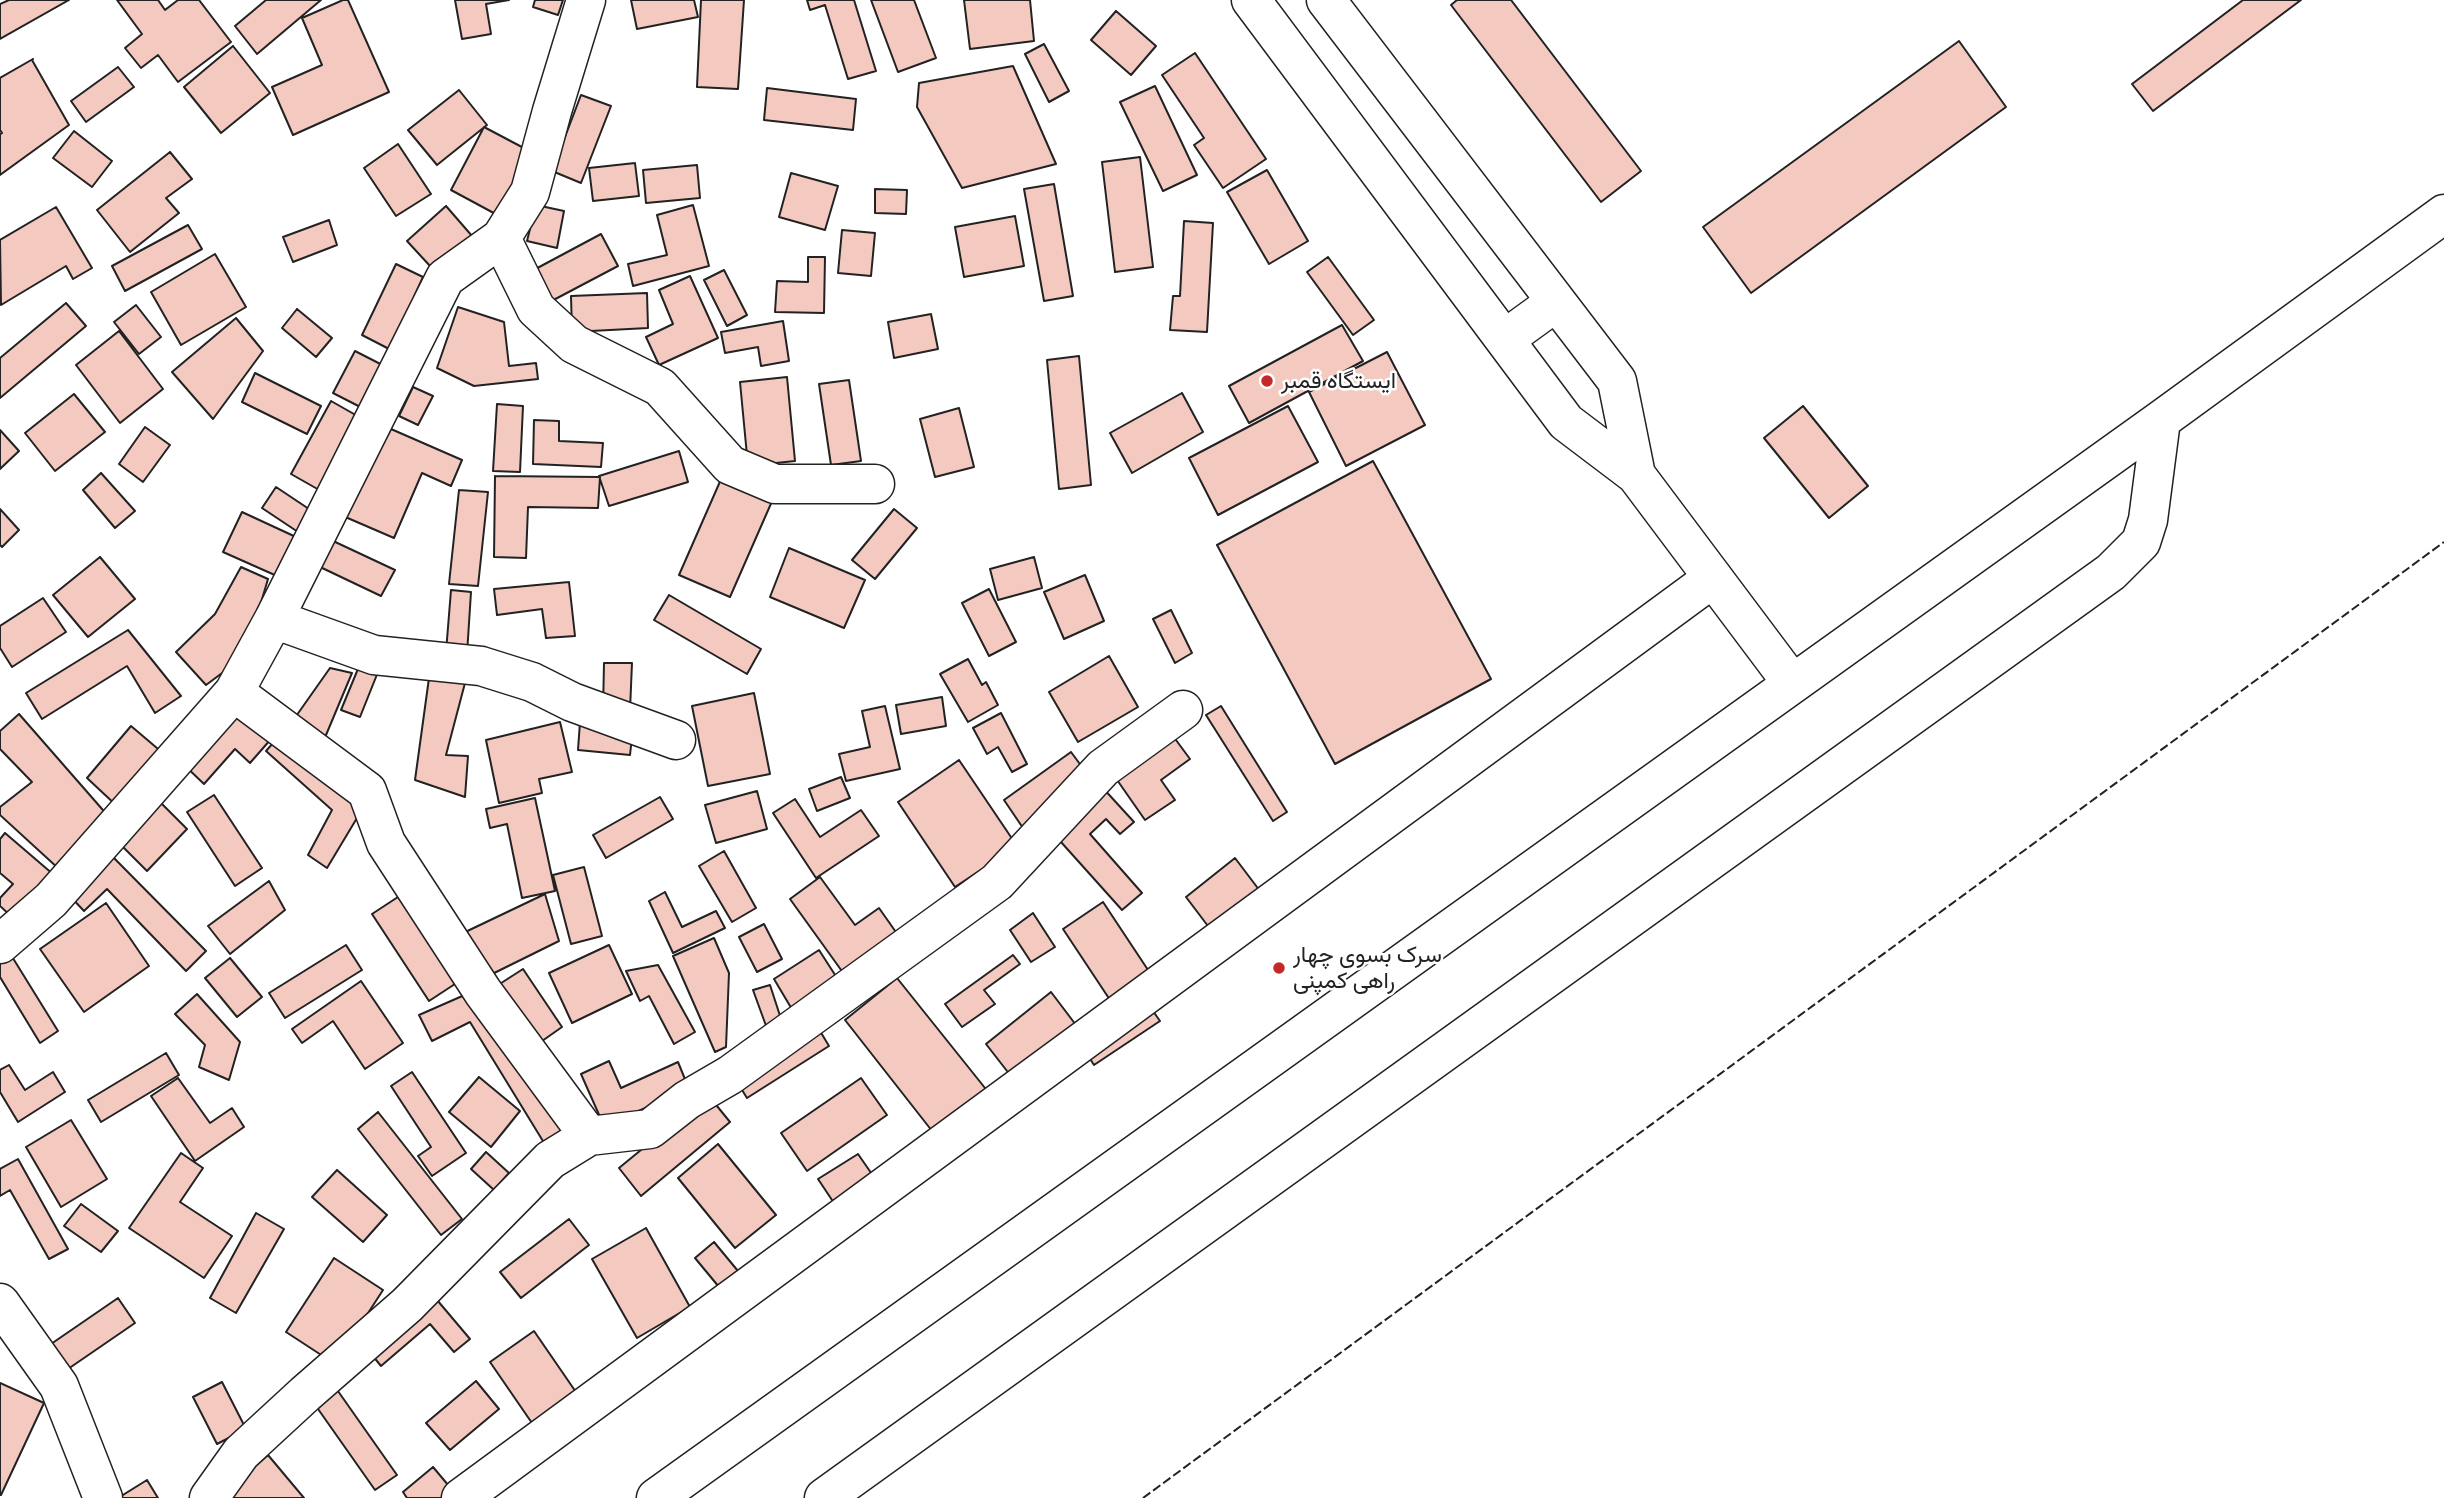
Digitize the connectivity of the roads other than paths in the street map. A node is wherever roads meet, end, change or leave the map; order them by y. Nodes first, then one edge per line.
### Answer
1 (586, 0) edge
2 (1251, 0) edge
3 (1326, 0) edge
4 (2444, 214) edge
5 (501, 238) junction
6 (1556, 302) junction
7 (1505, 339) junction
8 (2161, 420) junction
9 (1636, 475) junction
10 (875, 484) dead end
11 (1713, 578) junction
12 (274, 619) junction
13 (1792, 683) junction
14 (234, 692) junction
15 (1183, 710) dead end
16 (676, 740) dead end
17 (0, 944) edge
18 (589, 1136) junction
19 (0, 1303) edge
20 (103, 1498) edge
21 (209, 1498) edge
22 (461, 1498) edge
23 (656, 1498) edge
24 (824, 1498) edge

1 - 5 street
2 - 7 street
3 - 6 street
4 - 8 street
5 - 10 street
5 - 12 street
6 - 7 street
6 - 9 street
7 - 9 street
8 - 13 street
8 - 24 street
9 - 11 street
11 - 13 street
11 - 22 street
12 - 14 street
12 - 16 street
13 - 23 street
14 - 17 street
14 - 18 street
15 - 18 street
18 - 21 street
19 - 20 street

